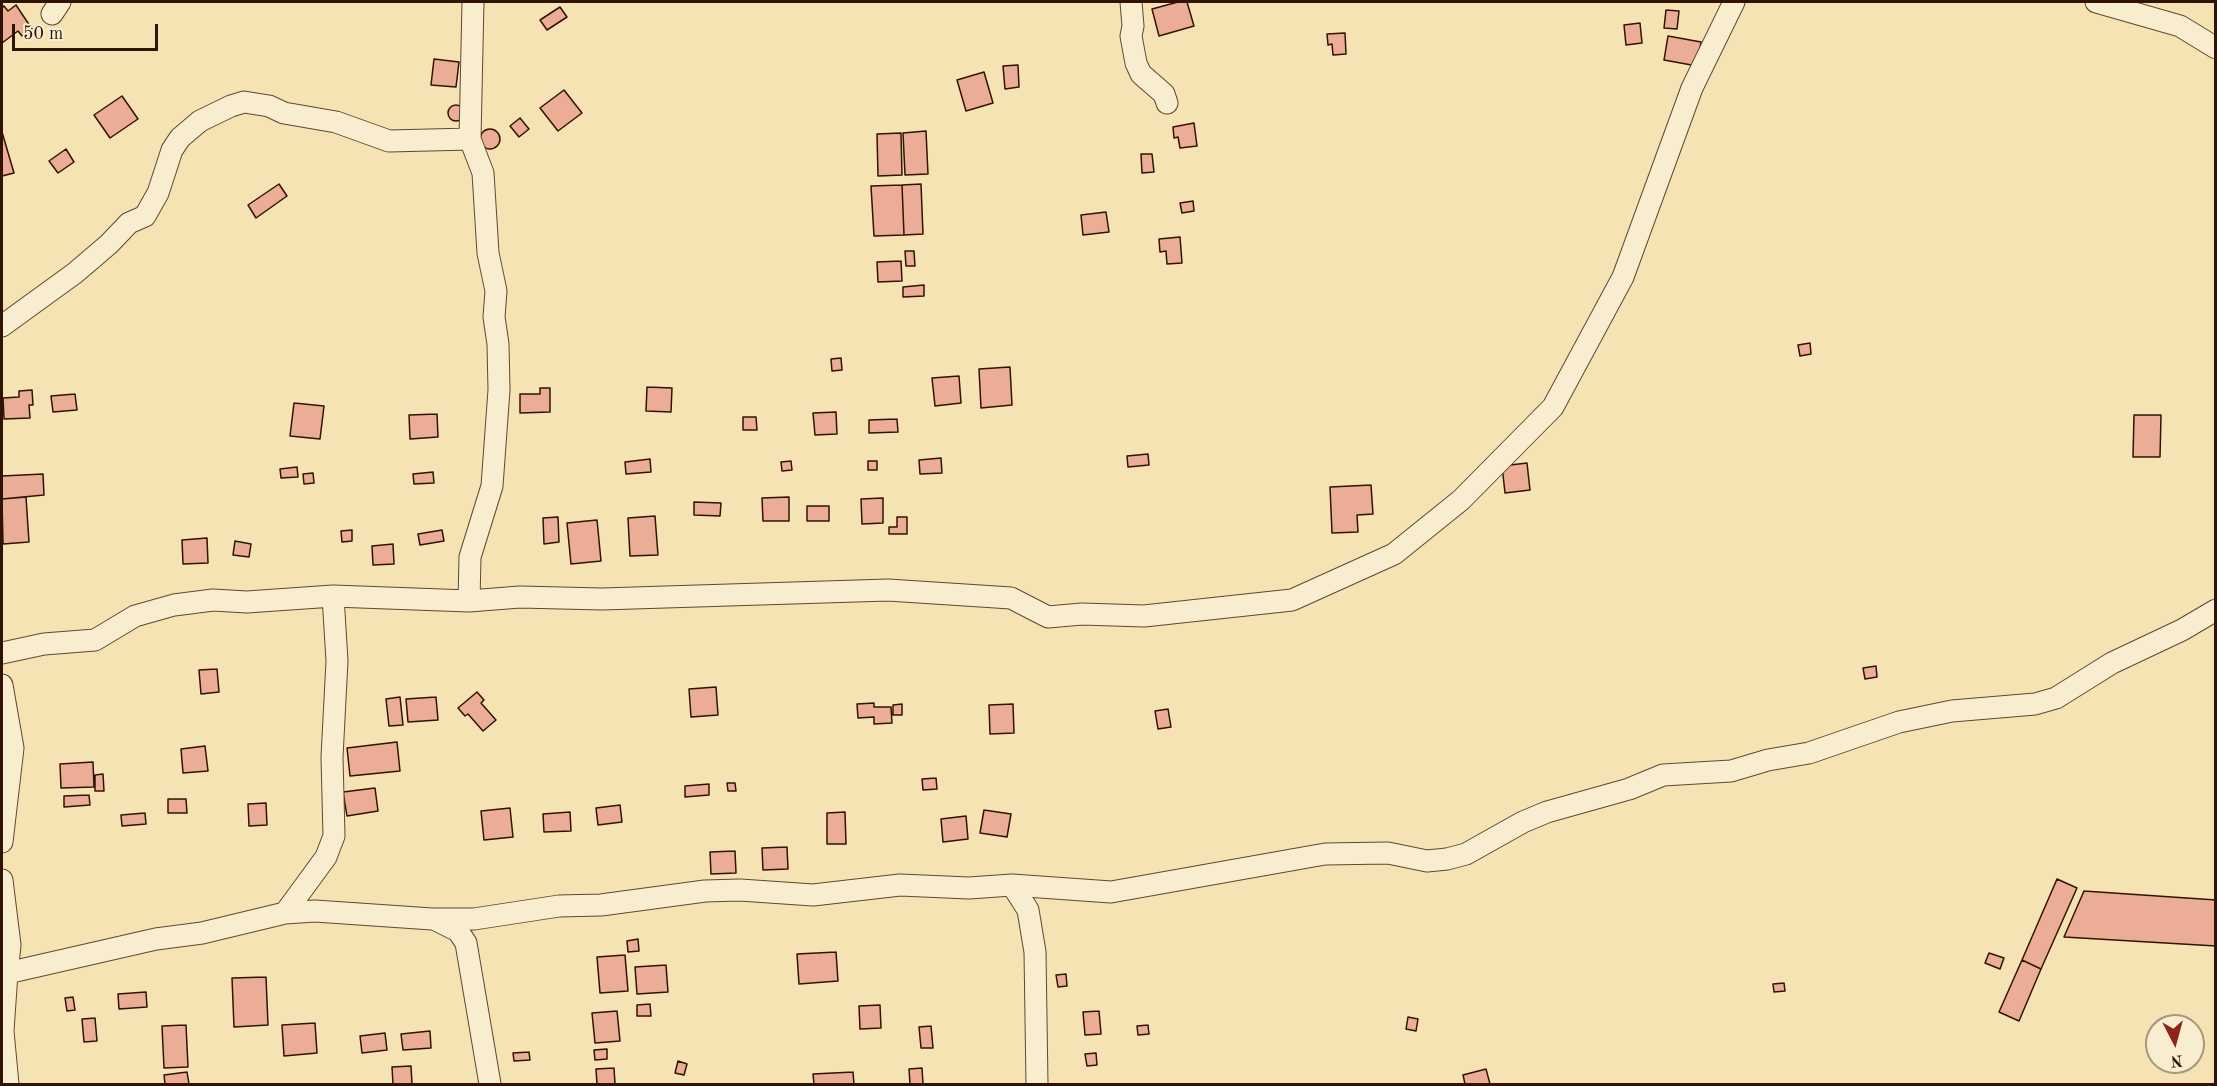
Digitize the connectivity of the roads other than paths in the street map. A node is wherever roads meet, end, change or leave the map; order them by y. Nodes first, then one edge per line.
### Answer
1 (473, 2) edge
2 (1131, 2) edge
3 (1734, 2) edge
4 (2096, 2) edge
5 (2216, 48) edge
6 (1167, 103) dead end
7 (471, 139) junction
8 (2, 326) edge
9 (333, 596) junction
10 (470, 601) junction
11 (2216, 610) edge
12 (2, 653) edge
13 (2, 685) edge
14 (2, 842) edge
15 (2, 880) edge
16 (1012, 885) junction
17 (285, 913) junction
18 (432, 919) junction
19 (6, 973) junction
20 (8, 1084) edge
21 (490, 1084) edge
22 (1036, 1084) edge

1 - 7 street
2 - 6 street
3 - 10 street
4 - 5 street
7 - 8 street
7 - 10 street
9 - 10 street
9 - 12 street
9 - 17 street
11 - 16 street
13 - 14 street
15 - 19 street
16 - 18 street
16 - 22 street
17 - 18 street
17 - 19 street
18 - 21 street
19 - 20 street

